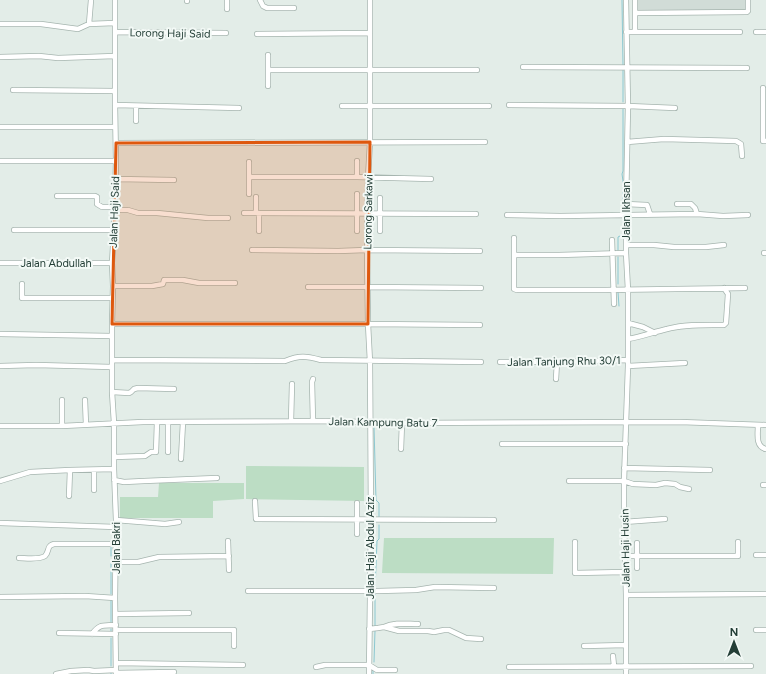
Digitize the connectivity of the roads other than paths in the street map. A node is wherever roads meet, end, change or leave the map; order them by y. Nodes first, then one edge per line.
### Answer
1 (91, 0) edge
2 (115, 0) edge
3 (227, 0) edge
4 (260, 0) edge
5 (370, 0) edge
6 (626, 0) edge
7 (635, 0) edge
8 (748, 0) edge
9 (294, 8) dead end
10 (227, 9) dead end
11 (636, 13) junction
12 (0, 24) edge
13 (89, 24) junction
14 (115, 24) junction
15 (115, 32) junction
16 (626, 32) junction
17 (635, 32) junction
18 (740, 32) dead end
19 (756, 32) dead end
20 (766, 32) edge
21 (226, 33) dead end
22 (370, 33) junction
23 (257, 34) dead end
24 (268, 55) dead end
25 (115, 56) junction
26 (0, 57) edge
27 (522, 68) dead end
28 (624, 68) junction
29 (747, 68) dead end
30 (268, 70) junction
31 (370, 70) junction
32 (476, 70) dead end
33 (268, 86) dead end
34 (763, 88) dead end
35 (13, 90) dead end
36 (115, 92) junction
37 (765, 104) edge
38 (115, 105) junction
39 (509, 105) dead end
40 (136, 106) junction
41 (342, 106) dead end
42 (489, 106) dead end
43 (628, 106) junction
44 (370, 107) junction
45 (239, 108) dead end
46 (674, 108) dead end
47 (136, 120) dead end
48 (0, 127) edge
49 (115, 127) junction
50 (765, 141) edge
51 (370, 142) junction
52 (485, 142) dead end
53 (627, 142) junction
54 (116, 143) junction
55 (742, 156) dead end
56 (0, 161) edge
57 (116, 161) junction
58 (357, 161) dead end
59 (249, 162) dead end
60 (249, 177) junction
61 (357, 177) junction
62 (368, 178) junction
63 (115, 179) junction
64 (431, 179) dead end
65 (174, 180) dead end
66 (249, 194) dead end
67 (357, 194) dead end
68 (57, 196) dead end
69 (256, 197) dead end
70 (380, 198) dead end
71 (626, 204) junction
72 (677, 204) dead end
73 (115, 207) junction
74 (244, 213) dead end
75 (258, 213) junction
76 (356, 214) junction
77 (368, 214) junction
78 (380, 214) junction
79 (476, 214) dead end
80 (650, 214) junction
81 (697, 214) junction
82 (507, 215) dead end
83 (624, 215) junction
84 (748, 215) dead end
85 (228, 218) dead end
86 (14, 230) dead end
87 (114, 230) junction
88 (259, 231) dead end
89 (380, 231) dead end
90 (357, 232) dead end
91 (514, 238) dead end
92 (612, 240) dead end
93 (626, 245) junction
94 (724, 246) dead end
95 (252, 250) dead end
96 (367, 250) junction
97 (480, 251) dead end
98 (614, 253) junction
99 (626, 253) junction
100 (514, 255) junction
101 (0, 263) edge
102 (112, 263) junction
103 (235, 282) dead end
104 (22, 284) dead end
105 (112, 286) junction
106 (308, 287) dead end
107 (367, 287) junction
108 (481, 288) dead end
109 (724, 288) junction
110 (745, 288) dead end
111 (614, 290) junction
112 (628, 290) junction
113 (112, 298) junction
114 (614, 304) dead end
115 (112, 324) junction
116 (368, 324) junction
117 (628, 324) junction
118 (480, 325) dead end
119 (655, 333) junction
120 (0, 334) edge
121 (112, 336) junction
122 (628, 339) junction
123 (112, 360) junction
124 (628, 360) junction
125 (370, 362) junction
126 (481, 362) dead end
127 (500, 362) dead end
128 (557, 362) junction
129 (685, 363) dead end
130 (0, 366) edge
131 (628, 366) junction
132 (112, 367) junction
133 (313, 379) dead end
134 (556, 379) dead end
135 (292, 384) dead end
136 (174, 389) dead end
137 (112, 392) junction
138 (62, 400) dead end
139 (85, 400) dead end
140 (291, 421) junction
141 (313, 421) junction
142 (156, 422) junction
143 (168, 422) junction
144 (183, 422) junction
145 (626, 422) junction
146 (114, 423) junction
147 (370, 423) junction
148 (402, 423) junction
149 (758, 424) junction
150 (766, 424) edge
151 (86, 425) junction
152 (0, 426) edge
153 (62, 426) junction
154 (502, 444) dead end
155 (626, 444) junction
156 (401, 449) dead end
157 (766, 449) edge
158 (168, 452) dead end
159 (114, 457) junction
160 (181, 459) dead end
161 (624, 468) junction
162 (114, 469) junction
163 (70, 470) junction
164 (94, 470) junction
165 (710, 470) dead end
166 (217, 478) dead end
167 (114, 480) junction
168 (0, 481) edge
169 (569, 481) dead end
170 (624, 481) junction
171 (690, 489) dead end
172 (94, 490) dead end
173 (69, 496) dead end
174 (255, 501) dead end
175 (357, 503) dead end
176 (357, 519) junction
177 (371, 519) junction
178 (666, 519) dead end
179 (116, 520) junction
180 (494, 520) dead end
181 (178, 522) dead end
182 (624, 522) junction
183 (0, 523) edge
184 (116, 526) junction
185 (356, 534) dead end
186 (228, 541) dead end
187 (575, 542) dead end
188 (738, 542) dead end
189 (637, 543) dead end
190 (116, 544) junction
191 (756, 555) dead end
192 (766, 555) edge
193 (228, 556) junction
194 (625, 556) junction
195 (637, 556) junction
196 (19, 558) dead end
197 (116, 562) junction
198 (637, 568) dead end
199 (229, 570) dead end
200 (625, 572) junction
201 (494, 588) dead end
202 (248, 591) dead end
203 (374, 591) junction
204 (766, 594) edge
205 (626, 595) junction
206 (0, 597) edge
207 (115, 598) junction
208 (189, 613) dead end
209 (116, 614) junction
210 (418, 624) dead end
211 (384, 628) junction
212 (371, 629) junction
213 (116, 630) junction
214 (756, 630) dead end
215 (766, 630) edge
216 (59, 633) dead end
217 (92, 634) junction
218 (481, 639) dead end
219 (626, 645) junction
220 (234, 646) dead end
221 (584, 646) dead end
222 (613, 656) dead end
223 (116, 663) junction
224 (243, 665) dead end
225 (369, 665) junction
226 (614, 666) junction
227 (626, 666) junction
228 (751, 666) dead end
229 (316, 667) dead end
230 (509, 667) dead end
231 (394, 670) dead end
232 (116, 672) edge
233 (174, 672) dead end
234 (95, 673) edge
235 (56, 674) edge
236 (369, 674) edge
237 (626, 674) edge

1 - 13 street
2 - 14 street, Jalan Haji Said
3 - 10 street
4 - 9 street
5 - 22 street, Lorong Sarkawi
6 - 16 street, Jalan Ikhsan
7 - 11 street
8 - 11 street
11 - 17 street
12 - 13 street
13 - 14 street
14 - 15 street, Jalan Haji Said
15 - 21 street, Lorong Haji Said
15 - 25 street, Jalan Haji Said
16 - 17 street
16 - 28 street, Jalan Ikhsan
17 - 18 street
19 - 20 street
22 - 23 street
22 - 31 street, Lorong Sarkawi
24 - 30 street
25 - 26 street
25 - 36 street, Jalan Haji Said
27 - 28 street
28 - 29 street
28 - 43 street, Jalan Ikhsan
30 - 31 street
30 - 33 street
31 - 32 street
31 - 44 street, Lorong Sarkawi
34 - 37 street
35 - 36 street
36 - 38 street, Jalan Haji Said
37 - 50 street
38 - 40 street
38 - 49 street, Jalan Haji Said
39 - 43 street
40 - 45 street
40 - 47 street
41 - 44 street
42 - 44 street
43 - 46 street
43 - 53 street, Jalan Ikhsan
44 - 51 street, Lorong Sarkawi
48 - 49 street
49 - 54 street, Jalan Haji Said
51 - 52 street
51 - 54 street
51 - 62 street, Lorong Sarkawi
53 - 55 street
53 - 71 street, Jalan Ikhsan
54 - 57 street, Jalan Haji Said
56 - 57 street
57 - 63 street, Jalan Haji Said
58 - 61 street
59 - 60 street
60 - 61 street
60 - 66 street
61 - 62 street
62 - 64 street
62 - 77 street, Lorong Sarkawi
63 - 65 street
63 - 73 street, Jalan Haji Said
67 - 76 street
68 - 73 street
69 - 75 street
70 - 78 street
71 - 80 street
71 - 83 street, Jalan Ikhsan
72 - 81 street
73 - 85 street
73 - 87 street, Jalan Haji Said
74 - 75 street
75 - 76 street
75 - 88 street
76 - 77 street
76 - 90 street
77 - 78 street
77 - 96 street, Lorong Sarkawi
78 - 79 street
78 - 89 street
80 - 81 street
80 - 83 street
81 - 84 street
82 - 83 street
83 - 93 street, Jalan Ikhsan
86 - 87 street
87 - 102 street, Jalan Haji Said
91 - 100 street
92 - 98 street
93 - 94 street
93 - 99 street, Jalan Ikhsan
95 - 96 street
96 - 97 street
96 - 107 street, Lorong Sarkawi
98 - 99 street
98 - 100 street
98 - 111 street
99 - 112 street, Jalan Ikhsan
100 - 111 street
101 - 102 street, Jalan Abdullah
102 - 105 street, Jalan Haji Said
103 - 105 street
104 - 113 street
105 - 113 street, Jalan Haji Said
106 - 107 street
107 - 108 street
107 - 116 street, Lorong Sarkawi
109 - 110 street
109 - 112 street
109 - 119 street
111 - 112 street
111 - 114 street
112 - 117 street, Jalan Ikhsan
113 - 115 street, Jalan Haji Said
115 - 116 street
115 - 121 street, Jalan Haji Said
116 - 118 street
116 - 125 street, Lorong Sarkawi
117 - 119 street
117 - 122 street, Jalan Ikhsan
119 - 122 street
120 - 121 street
121 - 123 street, Jalan Haji Said
122 - 124 street, Jalan Ikhsan
123 - 125 street
123 - 132 street, Jalan Haji Said
124 - 128 street, Jalan Tanjung Rhu 30/1
124 - 131 street, Jalan Ikhsan
125 - 126 street
125 - 147 street, Lorong Sarkawi
127 - 128 street, Jalan Tanjung Rhu 30/1
128 - 134 street
129 - 131 street
130 - 132 street
131 - 145 street, Jalan Ikhsan
132 - 137 street, Jalan Haji Said
133 - 141 street
135 - 140 street
136 - 137 street
137 - 146 street, Jalan Haji Said
138 - 153 street
139 - 151 street
140 - 141 street, Jalan Kampung Batu 7
140 - 144 street, Jalan Kampung Batu 7
141 - 147 street, Jalan Kampung Batu 7
142 - 143 street, Jalan Kampung Batu 7
142 - 146 street, Jalan Kampung Batu 7
142 - 159 street
143 - 144 street, Jalan Kampung Batu 7
143 - 158 street
144 - 160 street
145 - 148 street, Jalan Kampung Batu 7
145 - 149 street, Jalan Kampung Batu 7
145 - 155 street, Jalan Haji Husin
146 - 151 street, Jalan Kampung Batu 7
146 - 159 street, Jalan Bakri
147 - 148 street, Jalan Kampung Batu 7
147 - 177 street, Jalan Haji Abdul Aziz
148 - 156 street
149 - 150 street, Jalan Kampung Batu 7
149 - 157 street
151 - 153 street, Jalan Kampung Batu 7
152 - 153 street, Jalan Kampung Batu 7
154 - 155 street
155 - 161 street, Jalan Haji Husin
159 - 162 street, Jalan Bakri
161 - 165 street
161 - 170 street, Jalan Haji Husin
162 - 164 street
162 - 167 street, Jalan Bakri
163 - 164 street
163 - 168 street
163 - 173 street
164 - 172 street
166 - 167 street
167 - 179 street, Jalan Bakri
169 - 170 street
170 - 171 street
170 - 182 street, Jalan Haji Husin
174 - 176 street
175 - 176 street
176 - 177 street
176 - 185 street
177 - 180 street
177 - 203 street, Jalan Haji Abdul Aziz
178 - 182 street
179 - 181 street
179 - 184 street, Jalan Bakri
182 - 194 street, Jalan Haji Husin
183 - 184 street
184 - 190 street, Jalan Bakri
186 - 193 street
187 - 200 street
188 - 195 street
189 - 195 street
190 - 196 street
190 - 197 street, Jalan Bakri
191 - 192 street
193 - 197 street
193 - 199 street
194 - 195 street
194 - 200 street, Jalan Haji Husin
195 - 198 street
197 - 207 street, Jalan Bakri
200 - 205 street, Jalan Haji Husin
201 - 203 street
202 - 203 street
203 - 212 street, Jalan Haji Abdul Aziz
204 - 205 street
205 - 219 street, Jalan Haji Husin
206 - 207 street
207 - 209 street, Jalan Bakri
208 - 209 street
209 - 213 street, Jalan Bakri
210 - 211 street
211 - 212 street
211 - 218 street
212 - 225 street, Jalan Haji Abdul Aziz
213 - 217 street
213 - 217 street
213 - 220 street
213 - 223 street, Jalan Bakri
214 - 215 street
216 - 217 street
219 - 221 street
219 - 227 street, Jalan Haji Husin
222 - 226 street
223 - 224 street
223 - 232 street, Jalan Bakri
225 - 229 street
225 - 231 street
225 - 236 street, Jalan Haji Abdul Aziz
226 - 227 street
226 - 230 street
227 - 228 street
227 - 237 street, Jalan Haji Husin
232 - 233 street
232 - 234 street
234 - 235 street

